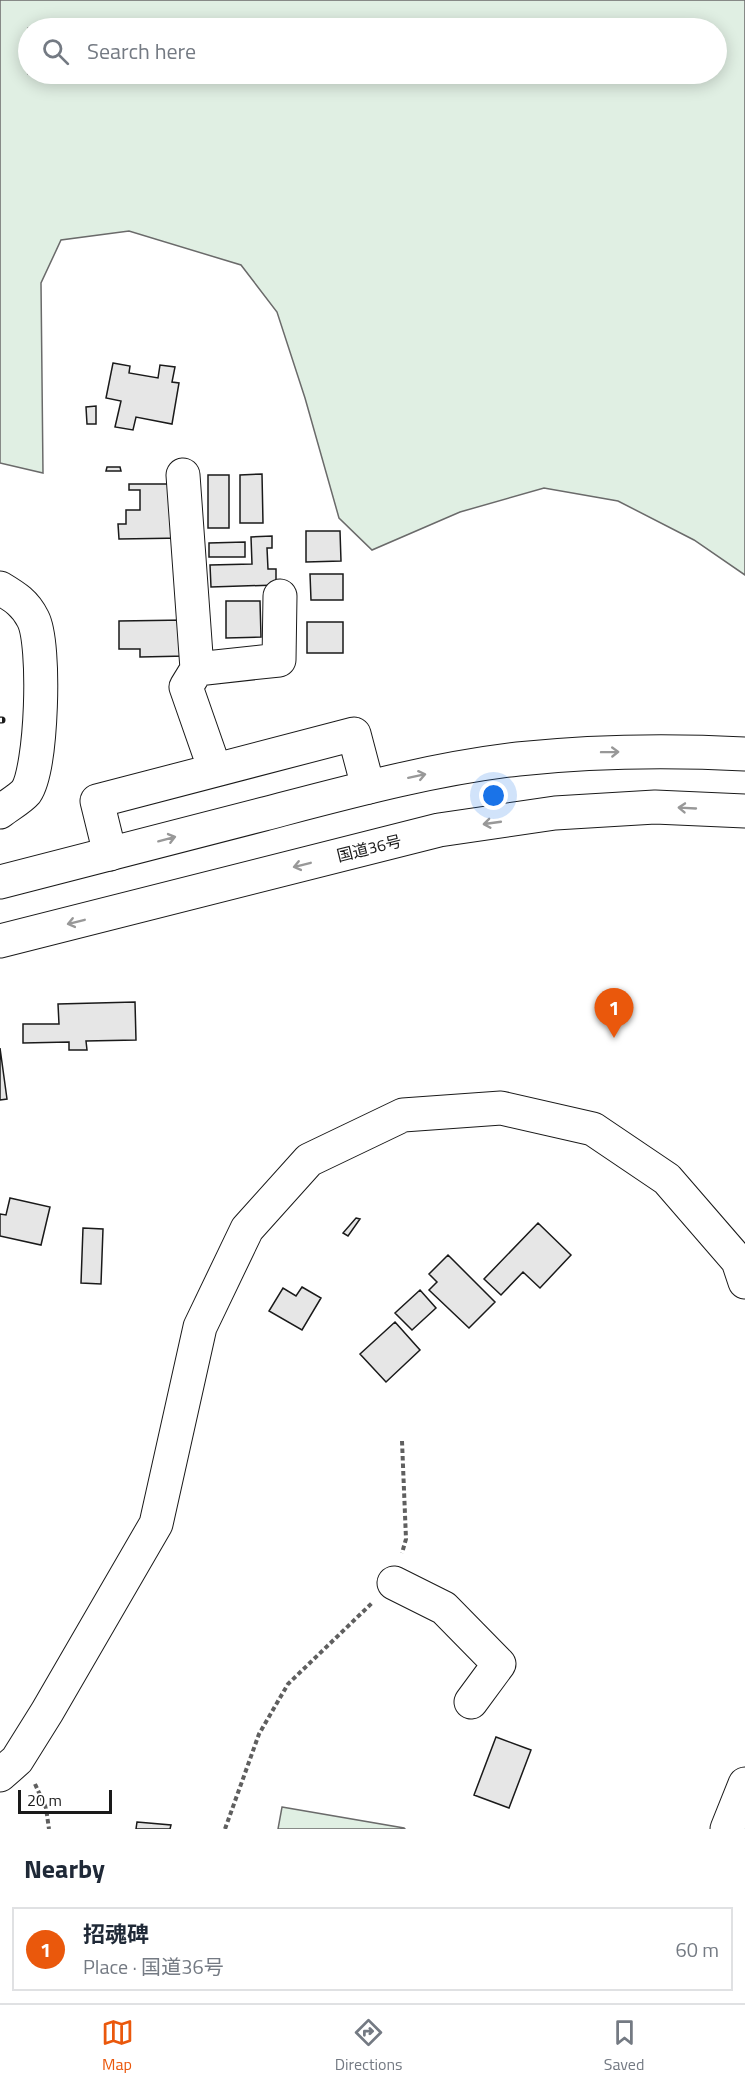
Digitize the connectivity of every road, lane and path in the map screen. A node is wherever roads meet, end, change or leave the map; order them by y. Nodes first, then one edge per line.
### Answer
1 (183, 475) dead end
2 (0, 588) edge
3 (280, 597) dead end
4 (197, 669) junction
5 (745, 754) edge
6 (215, 770) junction
7 (368, 787) junction
8 (745, 811) edge
9 (0, 812) edge
10 (110, 854) junction
11 (0, 882) edge
12 (0, 941) edge
13 (745, 1282) edge
14 (402, 1441) dead end
15 (394, 1583) junction
16 (471, 1702) dead end
17 (8, 1768) edge
18 (745, 1784) edge
19 (49, 1829) edge
20 (225, 1829) edge
21 (727, 1829) edge

1 - 4 main road
2 - 9 main road
3 - 4 main road
4 - 6 main road
7 -> 5 main road
6 - 7 main road
6 - 10 main road
10 -> 7 main road
8 -> 12 main road, 国道36号
10 - 11 main road
13 - 17 main road
14 - 15 path
15 - 16 main road
15 - 20 path
17 - 19 path
18 - 21 main road

